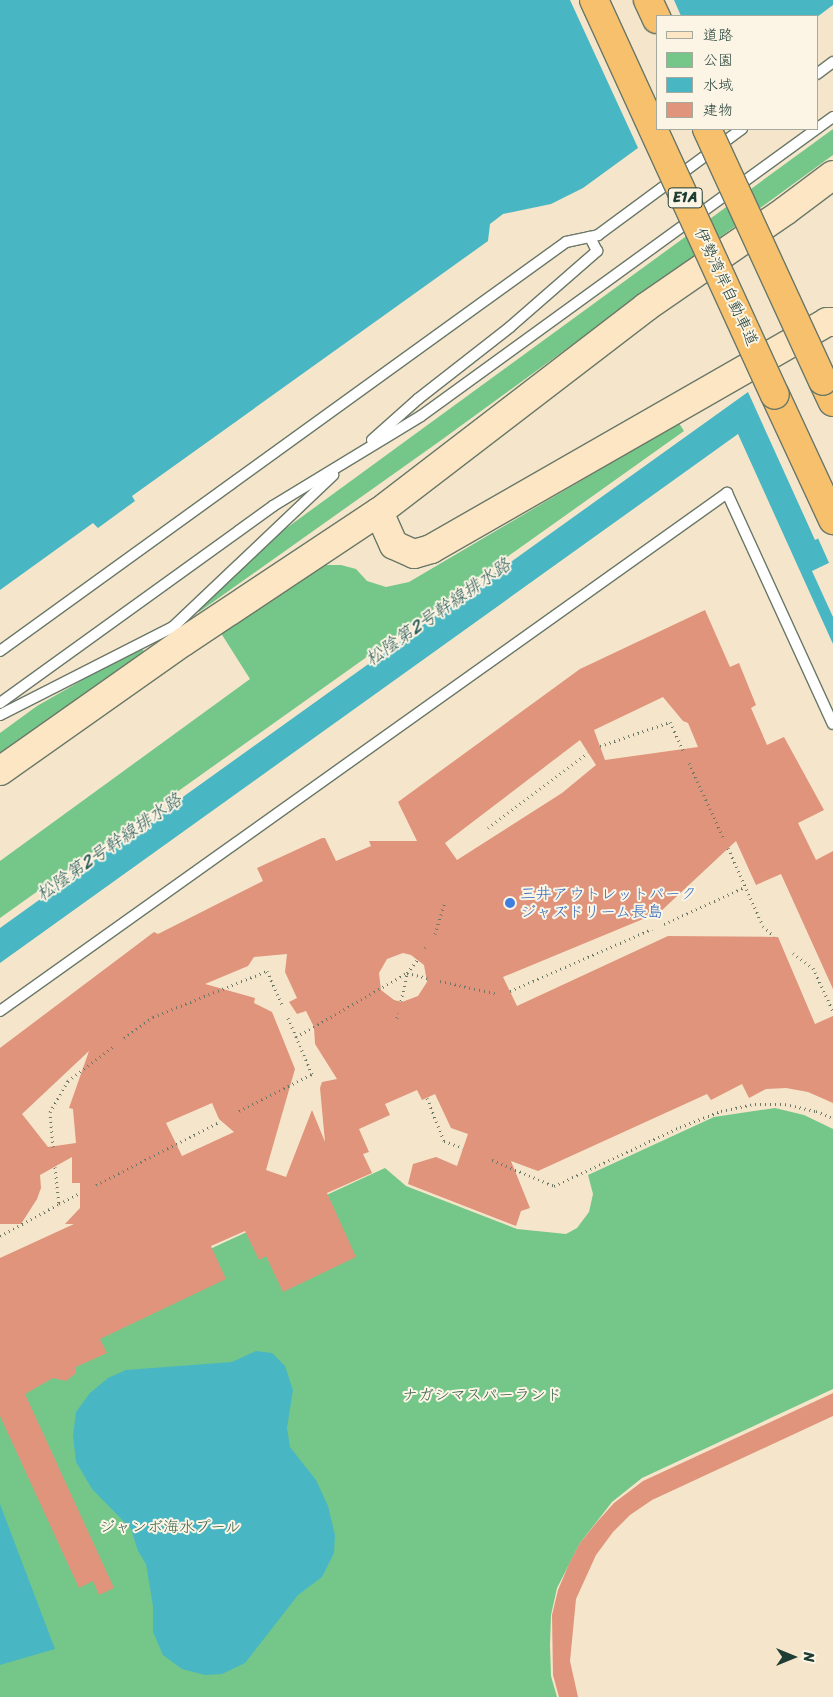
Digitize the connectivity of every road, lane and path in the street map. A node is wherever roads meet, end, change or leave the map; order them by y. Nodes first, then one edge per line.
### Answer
1 (594, 0) edge
2 (648, 0) edge
3 (656, 17) edge
4 (833, 62) edge
5 (818, 73) edge
6 (833, 117) edge
7 (818, 128) edge
8 (707, 130) edge
9 (741, 130) edge
10 (815, 130) edge
11 (833, 175) edge
12 (590, 237) junction
13 (833, 322) edge
14 (833, 402) edge
15 (353, 457) junction
16 (379, 512) junction
17 (833, 520) edge
18 (178, 635) junction
19 (0, 651) edge
20 (0, 703) edge
21 (0, 715) edge
22 (833, 724) edge
23 (600, 746) dead end
24 (683, 750) dead end
25 (588, 753) dead end
26 (689, 763) dead end
27 (0, 771) edge
28 (488, 828) dead end
29 (724, 839) dead end
30 (728, 848) dead end
31 (745, 887) junction
32 (445, 902) dead end
33 (664, 924) dead end
34 (652, 929) dead end
35 (435, 934) dead end
36 (774, 936) dead end
37 (793, 953) dead end
38 (418, 959) dead end
39 (407, 973) junction
40 (427, 978) dead end
41 (440, 981) dead end
42 (510, 991) dead end
43 (498, 994) dead end
44 (400, 1002) dead end
45 (282, 1005) dead end
46 (0, 1011) edge
47 (833, 1011) edge
48 (398, 1014) dead end
49 (288, 1018) dead end
50 (396, 1018) dead end
51 (296, 1037) junction
52 (124, 1038) dead end
53 (114, 1046) dead end
54 (427, 1098) dead end
55 (239, 1111) dead end
56 (833, 1118) edge
57 (221, 1121) dead end
58 (53, 1147) dead end
59 (463, 1148) dead end
60 (492, 1160) dead end
61 (55, 1166) dead end
62 (96, 1185) dead end
63 (80, 1193) dead end
64 (59, 1204) junction
65 (0, 1236) edge

1 - 17 highway, 伊勢湾岸自動車道 / E1A, bridge
2 - 3 highway
4 - 5 lane
6 - 7 lane
8 - 14 highway, bridge
9 - 12 lane
10 - 15 lane
11 - 16 street
12 - 15 lane
12 - 19 lane
13 - 16 street
15 - 18 lane
15 - 20 lane
16 - 18 street
18 - 21 lane
18 - 27 street
22 - 46 lane
23 - 24 path
25 - 28 path
26 - 29 path
30 - 31 path
31 - 33 path
31 - 36 path
32 - 35 path
34 - 42 path
37 - 47 path
38 - 39 path
39 - 40 path
39 - 44 path
39 - 51 path
41 - 43 path
45 - 52 path
48 - 50 path
49 - 51 path
51 - 55 path
53 - 58 path
54 - 59 path
56 - 60 path
57 - 62 path
61 - 64 path
63 - 64 path
64 - 65 path

